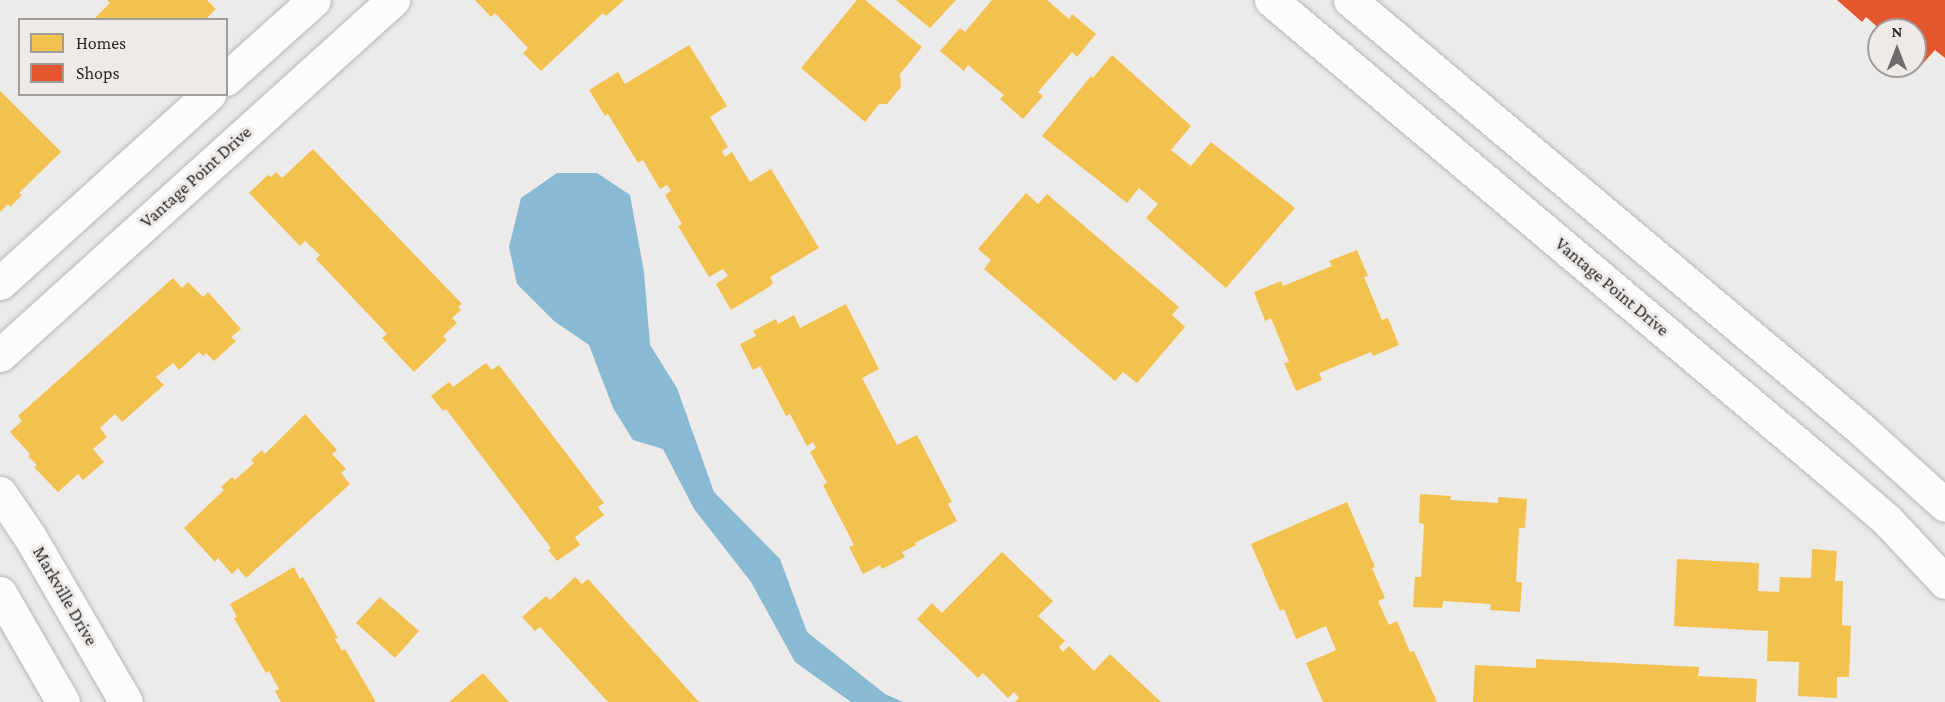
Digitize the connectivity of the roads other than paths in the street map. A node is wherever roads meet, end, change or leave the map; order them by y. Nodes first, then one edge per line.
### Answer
1 (314, 0) edge
2 (393, 0) edge
3 (1271, 0) edge
4 (1358, 7) edge
5 (1332, 52) junction
6 (228, 77) edge
7 (207, 96) edge
8 (0, 283) edge
9 (1723, 313) junction
10 (1688, 351) junction
11 (0, 355) edge
12 (0, 493) edge
13 (1945, 505) edge
14 (1945, 582) edge
15 (0, 593) edge
16 (63, 702) edge
17 (126, 702) edge

1 - 6 street
2 - 11 street, Vantage Point Drive
3 - 5 street, Vantage Point Drive
4 - 5 street
4 - 9 street
5 - 10 street, Vantage Point Drive
7 - 8 street
9 - 10 street
9 - 13 street
10 - 14 street, Vantage Point Drive
12 - 17 street, Markville Drive
15 - 16 street

